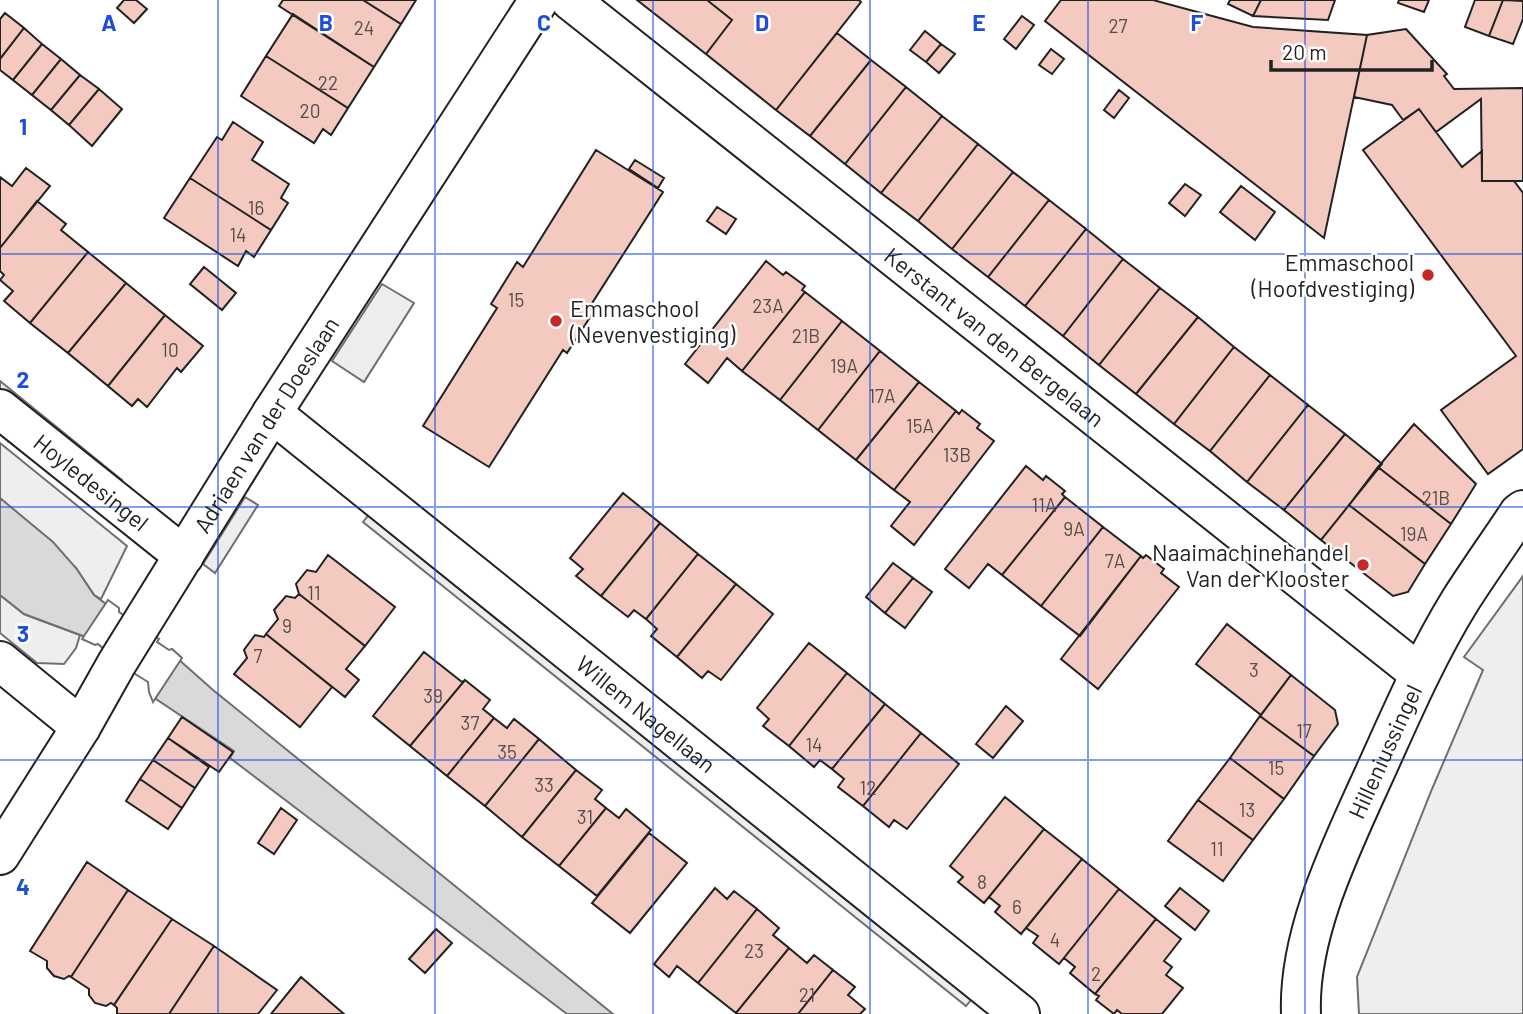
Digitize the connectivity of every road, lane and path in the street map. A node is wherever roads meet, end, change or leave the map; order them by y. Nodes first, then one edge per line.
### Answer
1 (540, 0) edge
2 (570, 0) edge
3 (0, 409) edge
4 (272, 413) junction
5 (1523, 510) edge
6 (184, 556) junction
7 (0, 661) edge
8 (1420, 674) junction
9 (81, 727) junction
10 (0, 855) edge
11 (1020, 1014) edge
12 (1301, 1014) edge

1 - 4 street, Adriaen van der Doeslaan
2 - 8 street, Kerstant van den Bergelaan
3 - 6 street, Hoyledesingel
4 - 6 street, Adriaen van der Doeslaan
4 - 11 street, Willem Nagellaan
5 - 8 street, Hilleniussingel
6 - 9 street, Adriaen van der Doeslaan
7 - 9 street
8 - 12 street, Hilleniussingel
9 - 10 street, Adriaen van der Doeslaan

